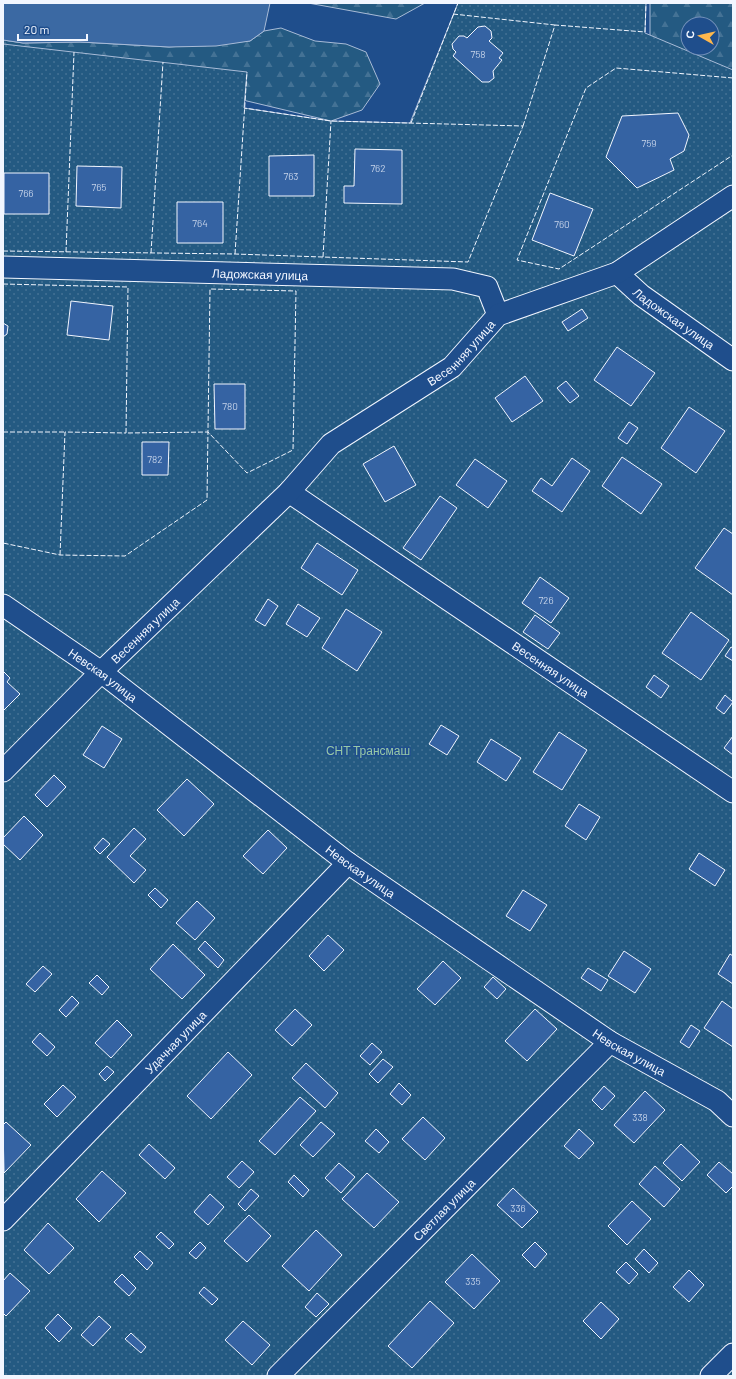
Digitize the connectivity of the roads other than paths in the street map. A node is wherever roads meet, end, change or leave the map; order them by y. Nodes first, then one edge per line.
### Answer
1 (733, 196) edge
2 (3, 267) edge
3 (617, 273) junction
4 (498, 315) junction
5 (733, 360) edge
6 (289, 492) junction
7 (3, 605) edge
8 (101, 672) junction
9 (3, 771) edge
10 (733, 792) edge
11 (348, 863) junction
12 (610, 1042) junction
13 (725, 1097) edge
14 (733, 1116) edge
15 (3, 1220) edge
16 (733, 1354) edge
17 (278, 1376) edge
18 (711, 1376) edge

1 - 3 street, Весенняя улица
2 - 4 street, Ладожская улица
3 - 4 street, Весенняя улица
3 - 5 street, Ладожская улица
4 - 6 street, Весенняя улица
6 - 8 street, Весенняя улица
6 - 10 street, Весенняя улица
7 - 8 street, Невская улица
8 - 9 street, Весенняя улица
8 - 11 street, Невская улица
11 - 12 street, Невская улица
11 - 15 street, Удачная улица
12 - 13 street, Невская улица
12 - 17 street, Светлая улица
13 - 14 street, Невская улица
16 - 18 street

